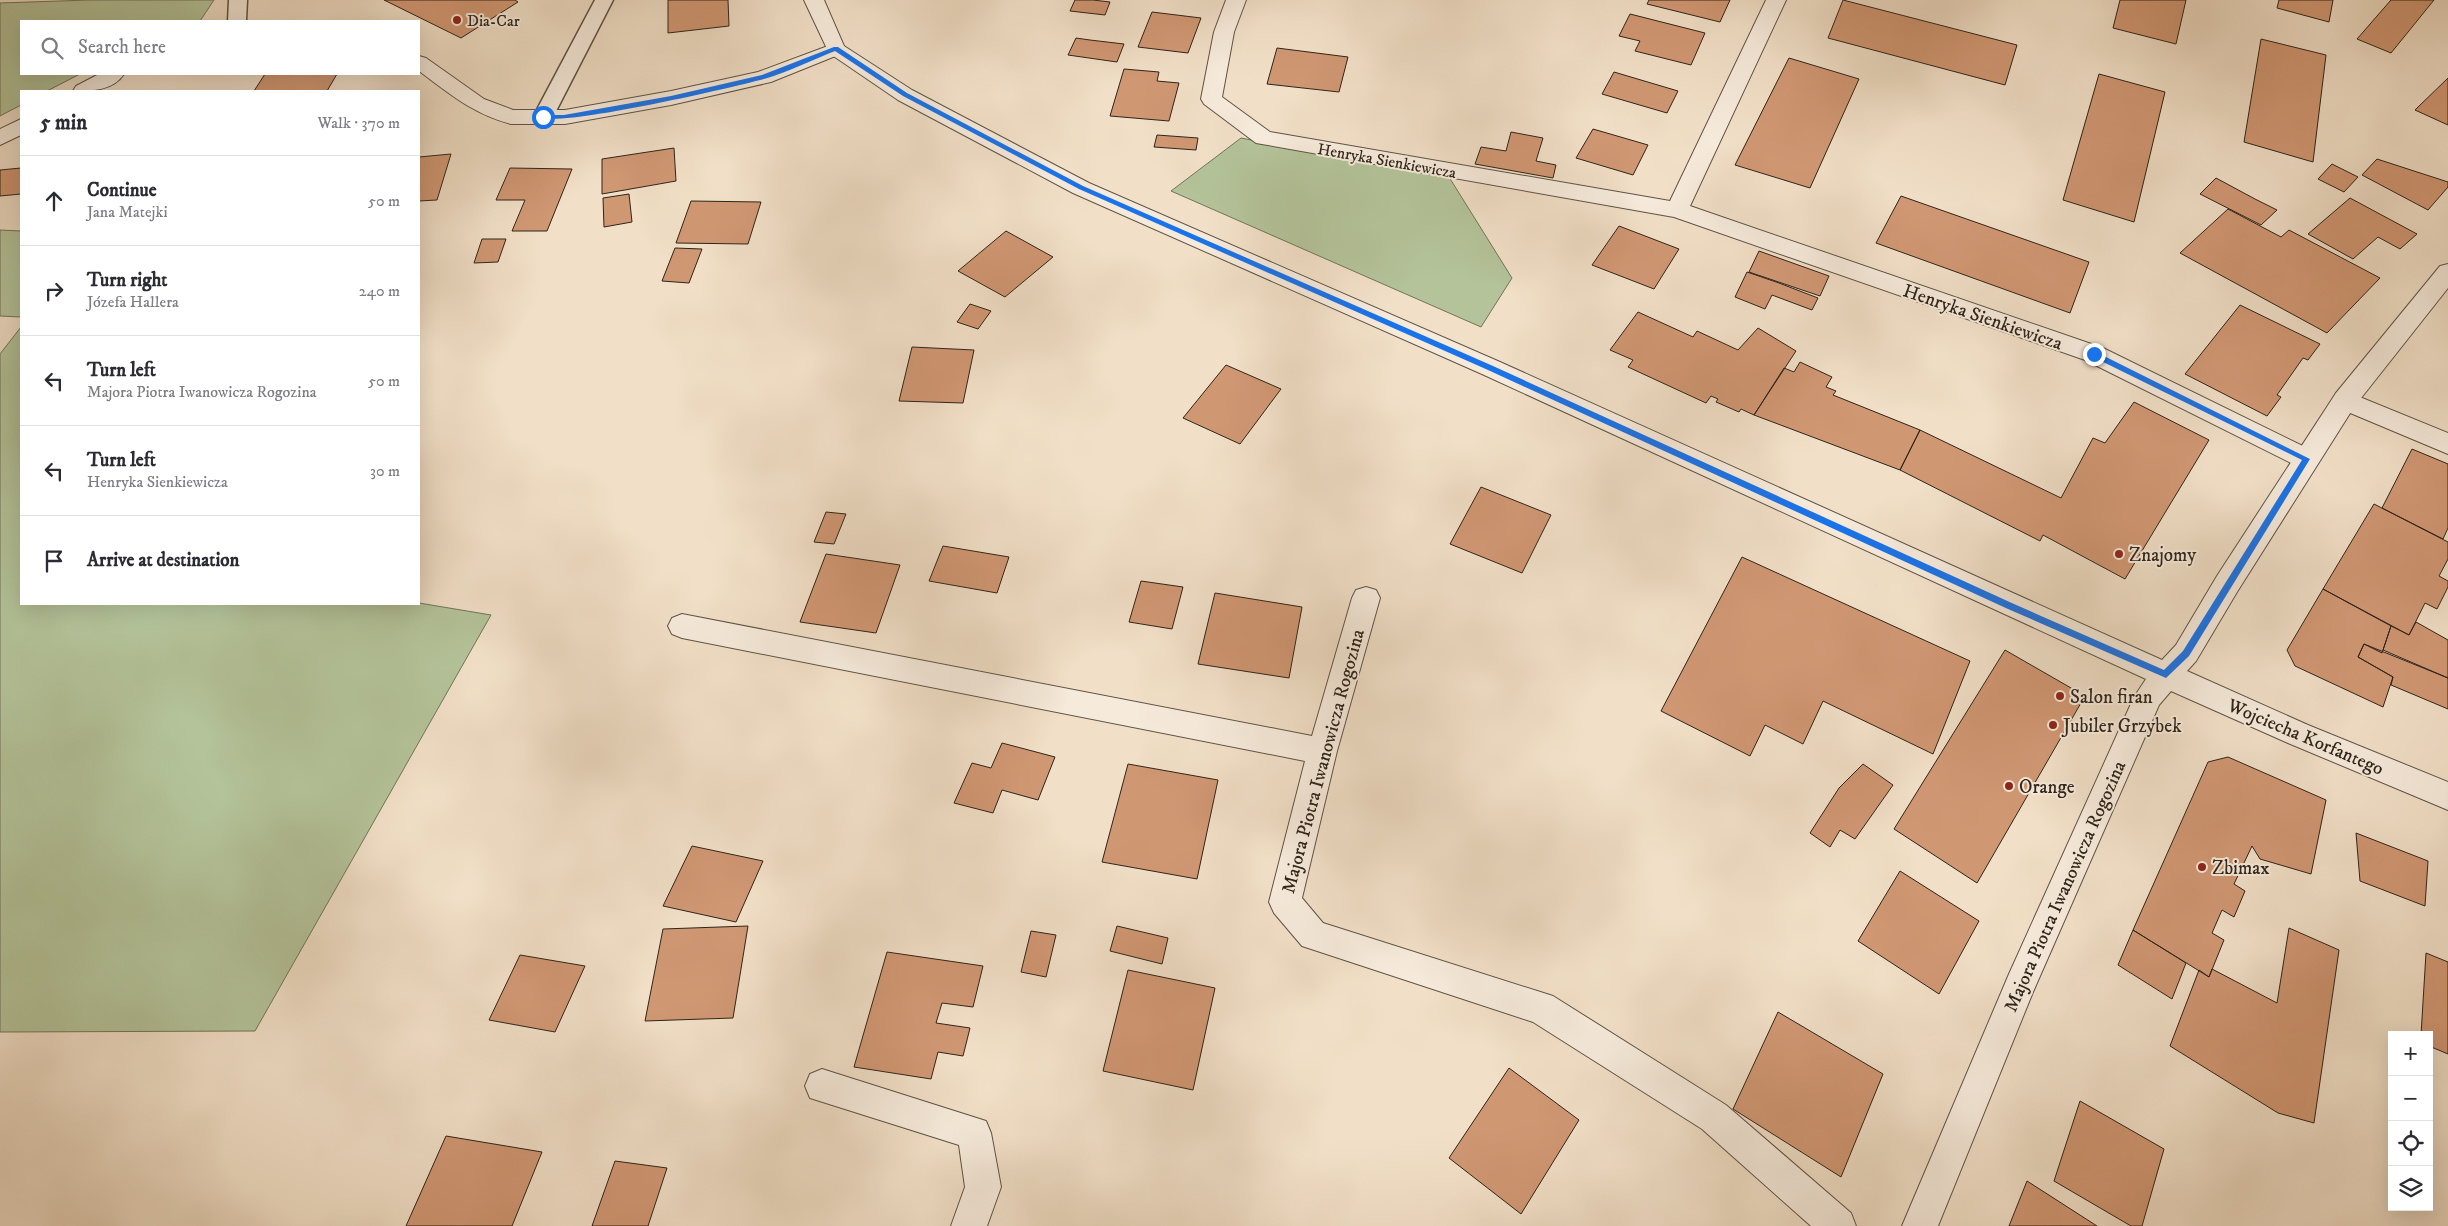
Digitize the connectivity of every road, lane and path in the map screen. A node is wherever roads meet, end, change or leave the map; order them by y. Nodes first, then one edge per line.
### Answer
1 (238, 0) edge
2 (604, 0) edge
3 (814, 0) edge
4 (1236, 0) edge
5 (1776, 0) edge
6 (237, 20) edge
7 (836, 49) junction
8 (420, 63) edge
9 (112, 75) edge
10 (84, 90) edge
11 (543, 117) junction
12 (20, 127) edge
13 (0, 138) edge
14 (1677, 210) junction
15 (2448, 272) edge
16 (2345, 400) junction
17 (2448, 444) edge
18 (2306, 459) junction
19 (1366, 598) dead end
20 (682, 626) dead end
21 (2166, 674) junction
22 (1322, 751) junction
23 (2448, 796) edge
24 (822, 1086) dead end
25 (969, 1226) edge
26 (1838, 1226) edge
27 (1920, 1226) edge

1 - 6 lane
2 - 11 lane
3 - 7 street
4 - 14 street, Henryka Sienkiewicza
5 - 14 street
7 - 11 street
7 - 21 street, Wojciecha Korfantego
8 - 11 street
9 - 10 street
12 - 13 street
14 - 18 street, Henryka Sienkiewicza
15 - 16 street, Majora Piotra Iwanowicza Rogozina
16 - 17 street
16 - 18 street, Majora Piotra Iwanowicza Rogozina
18 - 21 street, Majora Piotra Iwanowicza Rogozina
19 - 22 street, Majora Piotra Iwanowicza Rogozina
20 - 22 street
21 - 23 street, Wojciecha Korfantego
21 - 27 street, Majora Piotra Iwanowicza Rogozina
22 - 26 street, Majora Piotra Iwanowicza Rogozina
24 - 25 street

